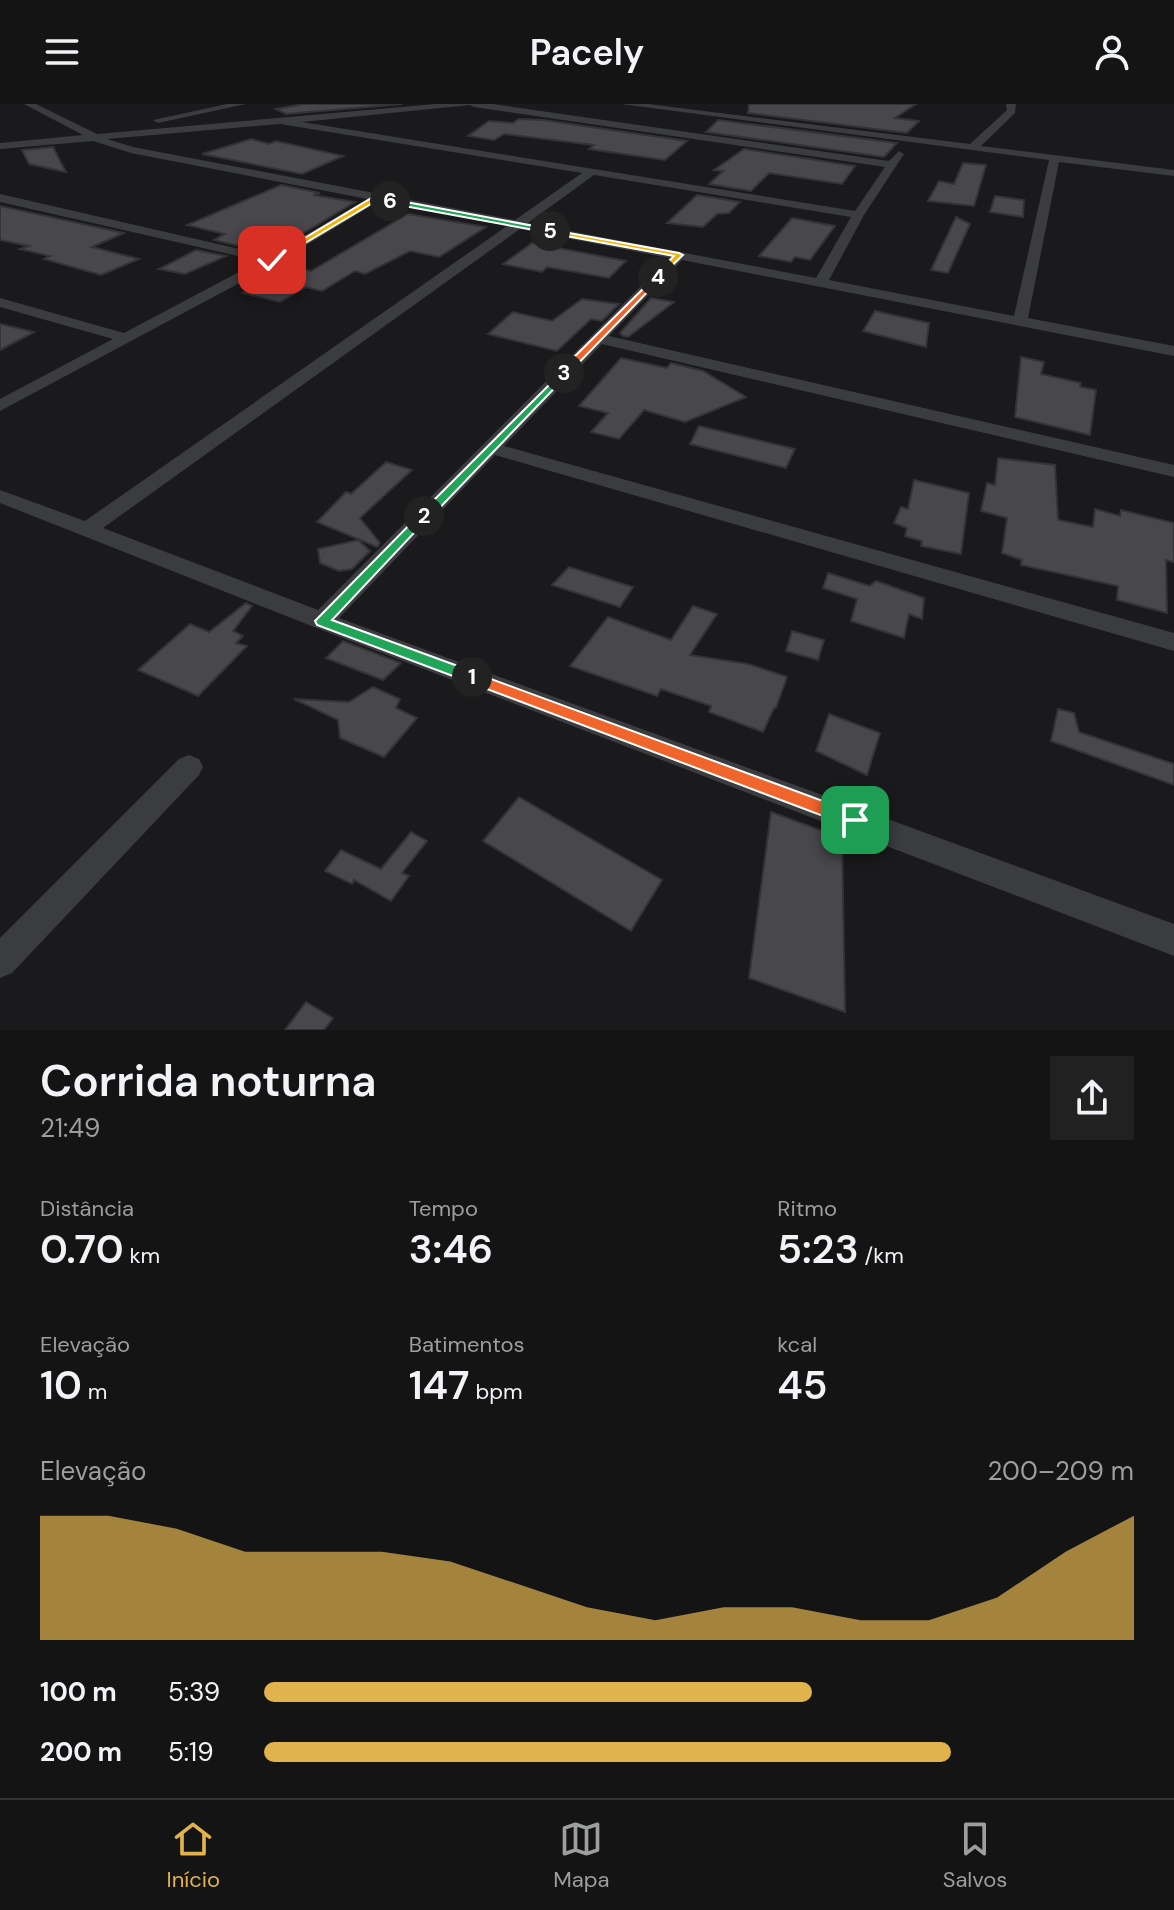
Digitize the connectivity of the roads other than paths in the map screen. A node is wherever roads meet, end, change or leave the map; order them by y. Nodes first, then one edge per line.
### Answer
1 (29, 104) edge
2 (241, 104) edge
3 (466, 104) edge
4 (474, 104) edge
5 (626, 104) edge
6 (1011, 104) edge
7 (280, 121) junction
8 (92, 137) junction
9 (909, 140) junction
10 (0, 146) edge
11 (973, 147) junction
12 (1055, 157) junction
13 (891, 165) junction
14 (591, 172) junction
15 (1174, 173) edge
16 (0, 198) edge
17 (375, 199) junction
18 (858, 215) junction
19 (516, 225) junction
20 (679, 255) junction
21 (272, 260) junction
22 (820, 283) junction
23 (0, 302) edge
24 (1020, 321) junction
25 (125, 338) junction
26 (598, 338) junction
27 (1174, 351) edge
28 (0, 406) edge
29 (490, 448) junction
30 (1174, 471) edge
31 (0, 496) edge
32 (87, 530) junction
33 (322, 621) junction
34 (1174, 642) edge
35 (189, 767) dead end
36 (1174, 940) edge
37 (0, 961) edge

1 - 8 street
2 - 8 street
3 - 7 street
4 - 13 street
5 - 9 street
6 - 11 street
7 - 8 street
7 - 14 street
8 - 10 street
8 - 17 street
9 - 11 street
9 - 13 street
11 - 12 street
12 - 15 street
12 - 24 street
13 - 18 street
14 - 18 street
14 - 19 street
16 - 21 street
17 - 19 street
17 - 21 street
18 - 22 street
19 - 20 street
19 - 32 street
20 - 22 street
20 - 26 street
21 - 25 street
22 - 24 street
23 - 25 street
24 - 27 street
25 - 28 street
26 - 29 street
26 - 30 street
29 - 33 street
29 - 34 street
31 - 32 street
32 - 33 street
33 - 36 street
35 - 37 street

